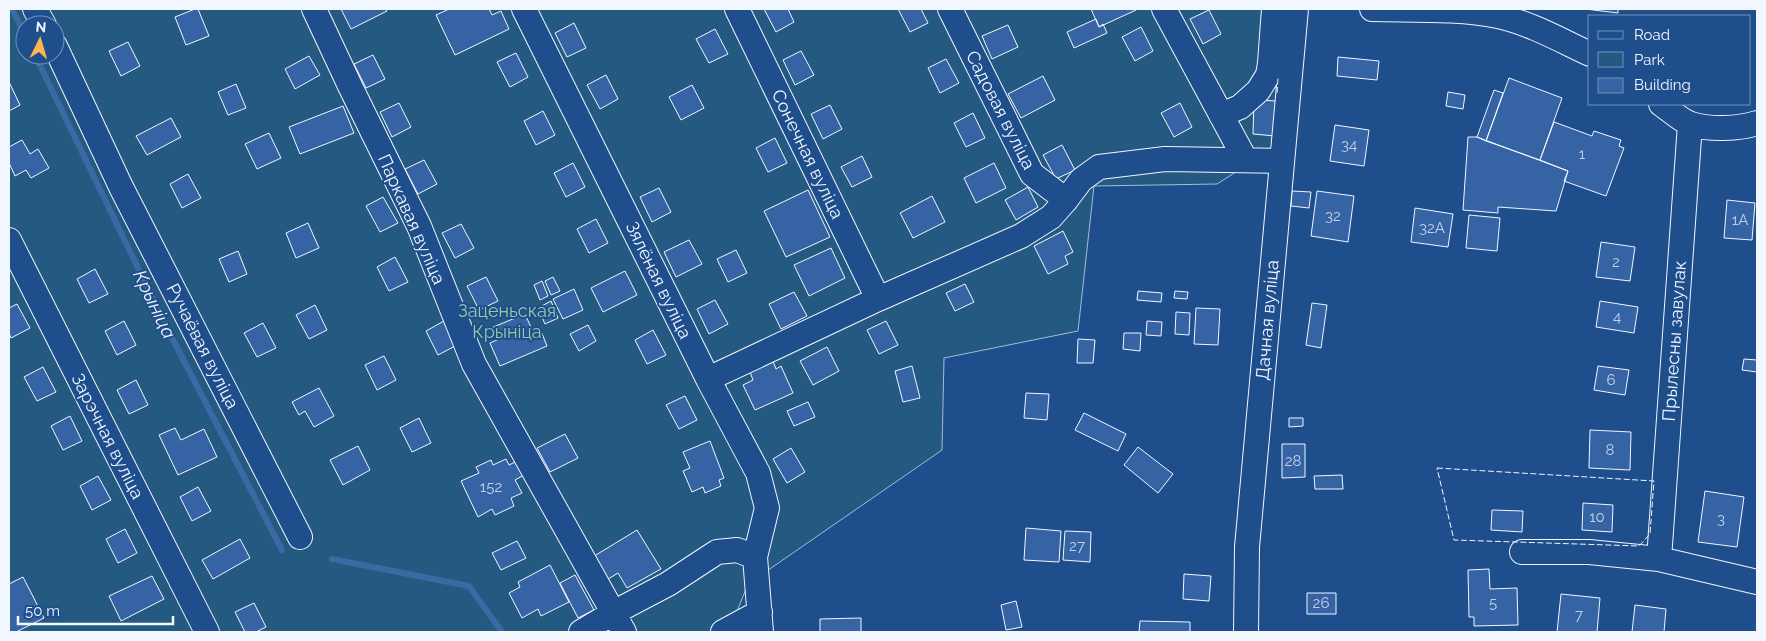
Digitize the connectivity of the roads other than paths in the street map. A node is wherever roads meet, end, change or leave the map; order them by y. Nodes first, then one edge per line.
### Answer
1 (314, 9) edge
2 (524, 9) edge
3 (737, 9) edge
4 (950, 9) edge
5 (1164, 9) edge
6 (1274, 9) edge
7 (1296, 9) edge
8 (1372, 9) edge
9 (1588, 53) edge
10 (64, 65) edge
11 (1662, 105) edge
12 (1221, 115) junction
13 (1757, 123) edge
14 (1690, 124) junction
15 (1245, 159) junction
16 (1282, 161) junction
17 (1066, 200) junction
18 (9, 240) edge
19 (878, 299) junction
20 (708, 379) junction
21 (300, 537) dead end
22 (1522, 552) dead end
23 (755, 557) junction
24 (1659, 559) junction
25 (1757, 582) edge
26 (619, 622) edge
27 (760, 622) edge
28 (207, 632) edge
29 (581, 632) edge
30 (723, 632) edge
31 (1246, 632) edge

1 - 26 street, Паркавая вуліца
2 - 20 street, Зялёная вуліца
3 - 19 street, Сонечная вуліца
4 - 17 street, Садовая вуліца
5 - 12 street
6 - 12 street
7 - 16 street, Дачная вуліца
8 - 9 street
10 - 21 street, Ручаёвая вуліца
11 - 14 street
12 - 15 street
13 - 14 street
14 - 24 street, Прылесны завулак
15 - 16 street
15 - 17 street
16 - 31 street, Дачная вуліца
17 - 19 street
18 - 28 street, Зарэчная вуліца
19 - 20 street
20 - 23 street, Зялёная вуліца
22 - 24 street
23 - 26 street
23 - 27 street, Зялёная вуліца
24 - 25 street
26 - 29 street
27 - 30 street

